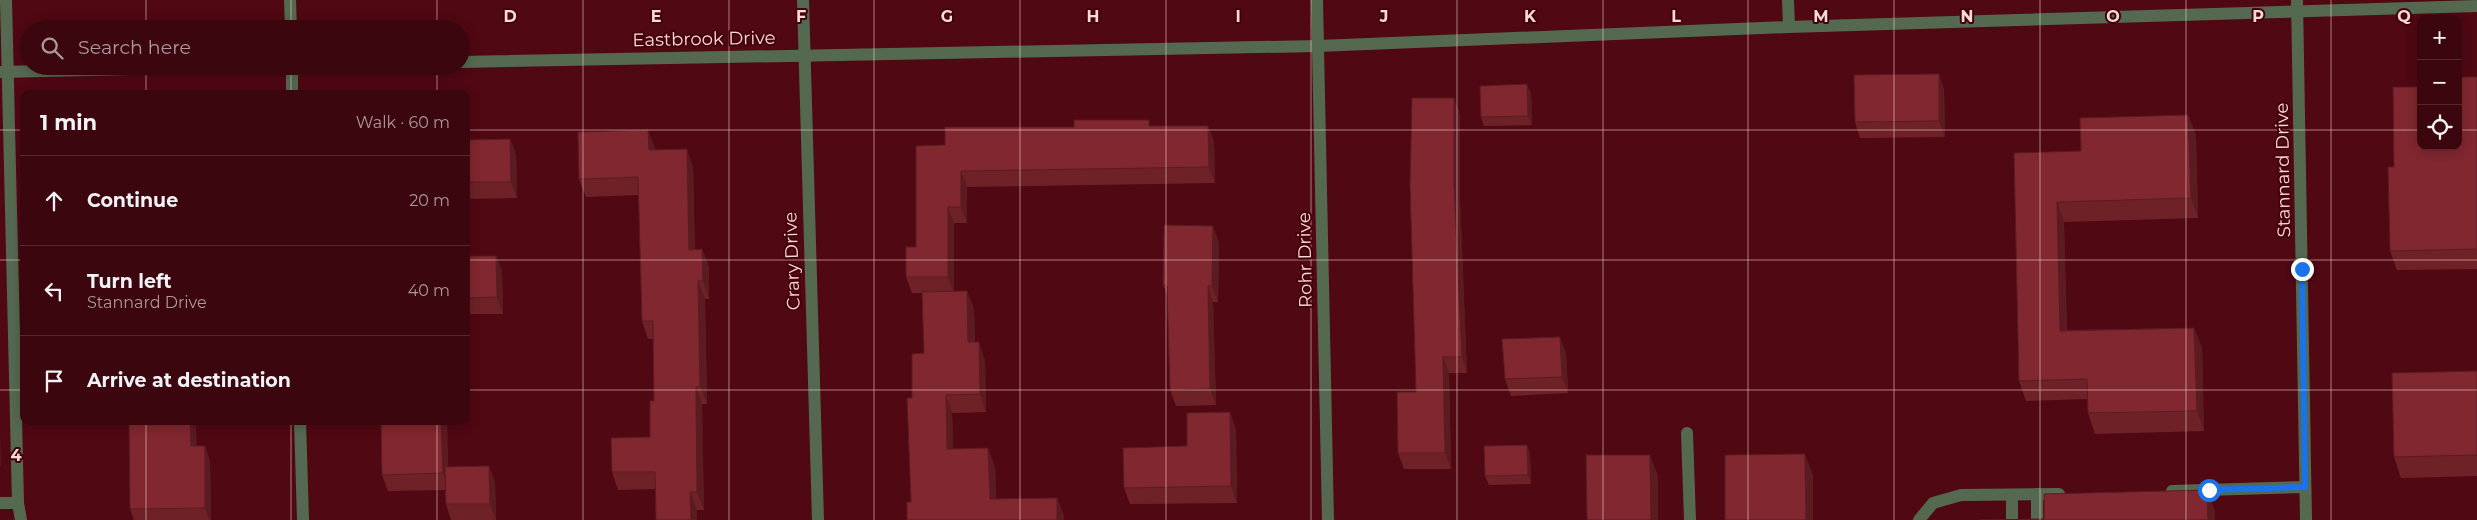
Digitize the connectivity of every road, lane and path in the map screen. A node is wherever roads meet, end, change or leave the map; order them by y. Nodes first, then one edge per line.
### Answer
1 (6, 0) edge
2 (290, 0) edge
3 (803, 0) edge
4 (1317, 0) edge
5 (1788, 0) edge
6 (2298, 6) edge
7 (2477, 6) edge
8 (291, 20) edge
9 (1789, 27) junction
10 (1318, 46) junction
11 (804, 54) junction
12 (470, 62) edge
13 (3, 71) edge
14 (20, 71) edge
15 (292, 75) edge
16 (292, 90) edge
17 (6, 245) edge
18 (300, 425) edge
19 (1687, 433) dead end
20 (2305, 487) junction
21 (2156, 491) edge
22 (2076, 493) edge
23 (2037, 494) junction
24 (2012, 495) junction
25 (18, 502) junction
26 (0, 503) edge
27 (21, 520) edge
28 (303, 520) edge
29 (818, 520) edge
30 (1328, 520) edge
31 (1690, 520) edge
32 (1918, 520) edge
33 (2012, 520) edge
34 (2037, 520) edge
35 (2306, 520) edge

1 - 13 street
2 - 8 street
3 - 11 street, Crary Drive
4 - 10 street, Rohr Drive
5 - 9 street
6 - 7 street, Eastbrook Drive
6 - 9 street, Eastbrook Drive
6 - 20 street, Stannard Drive
9 - 10 street, Eastbrook Drive
10 - 11 street, Eastbrook Drive
10 - 30 street, Rohr Drive
11 - 12 street, Eastbrook Drive
11 - 29 street, Crary Drive
13 - 14 street
13 - 17 street
15 - 16 street
17 - 25 street
18 - 28 street
19 - 31 street
20 - 21 street
20 - 35 street, Stannard Drive
22 - 23 street
23 - 24 street
23 - 34 street
24 - 32 street
24 - 33 street
25 - 26 street
25 - 27 street

